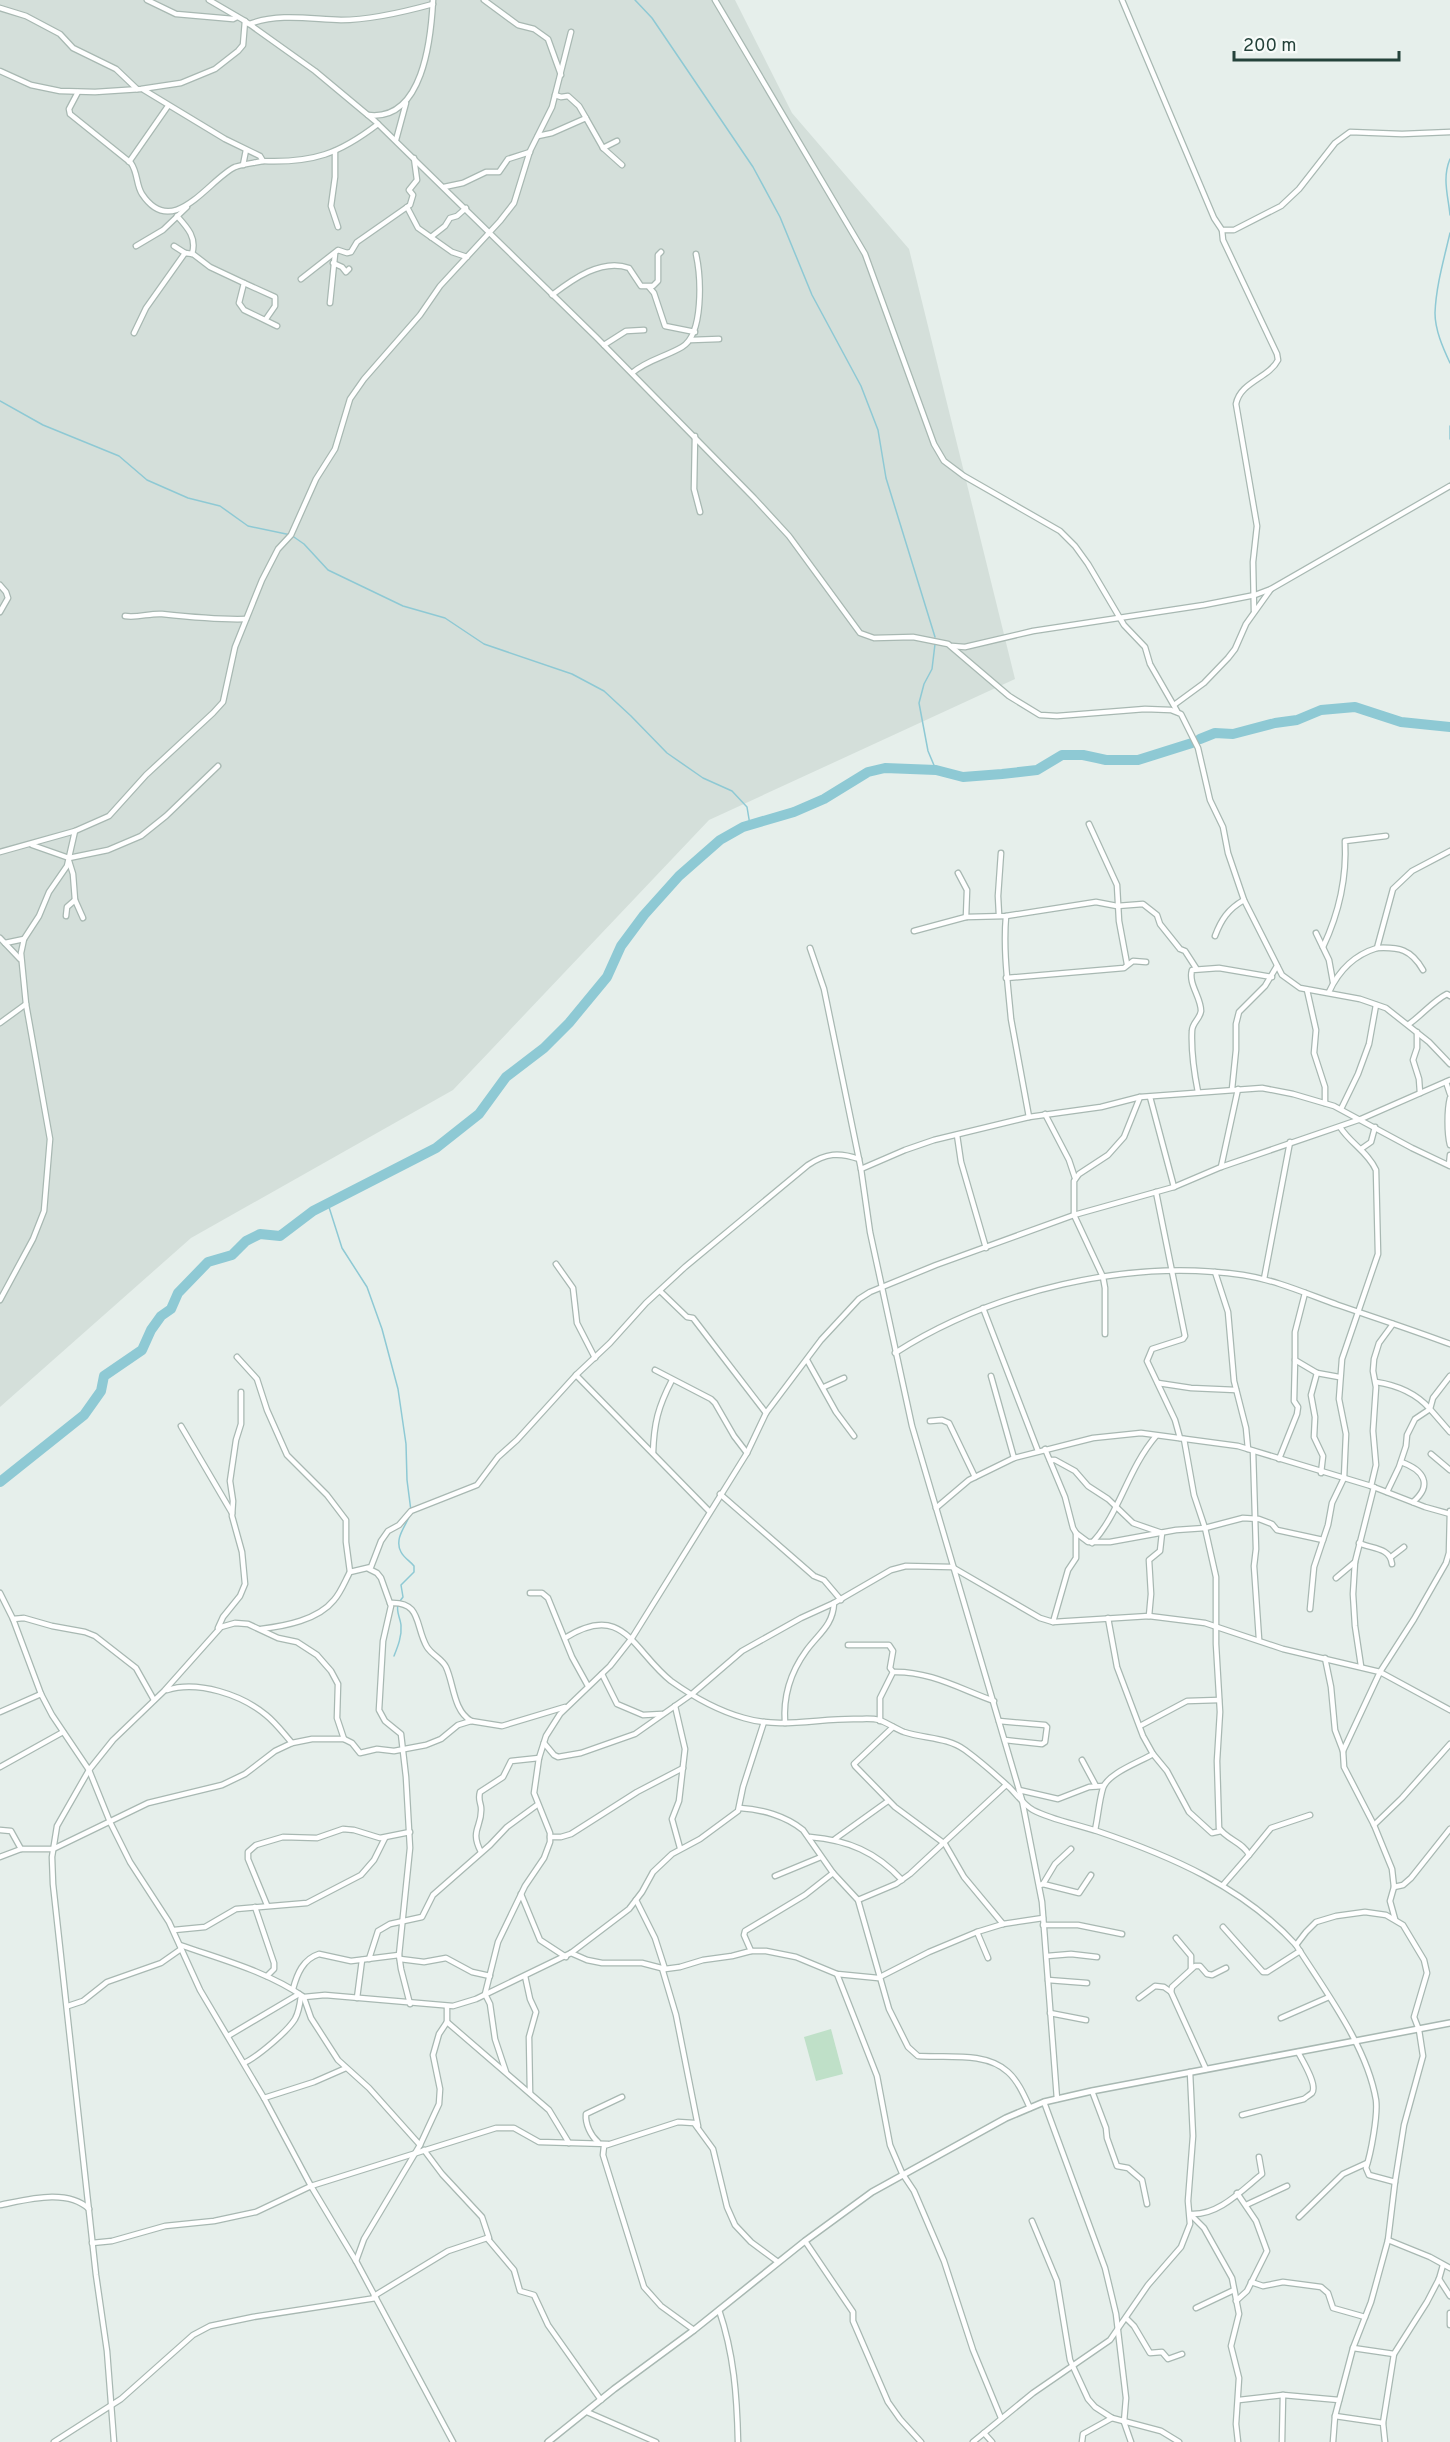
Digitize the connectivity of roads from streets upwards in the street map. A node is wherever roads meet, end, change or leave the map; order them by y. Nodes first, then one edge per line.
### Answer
1 (147, 0) edge
2 (209, 0) edge
3 (484, 0) edge
4 (715, 0) edge
5 (1122, 0) edge
6 (433, 2) edge
7 (0, 8) edge
8 (237, 17) junction
9 (247, 23) junction
10 (571, 32) dead end
11 (0, 70) edge
12 (561, 75) junction
13 (139, 89) junction
14 (78, 92) junction
15 (555, 95) junction
16 (407, 100) junction
17 (168, 106) junction
18 (368, 115) junction
19 (586, 118) junction
20 (378, 124) junction
21 (1450, 132) edge
22 (538, 136) junction
23 (396, 140) junction
24 (617, 141) dead end
25 (603, 147) junction
26 (246, 150) junction
27 (335, 151) junction
28 (530, 151) junction
29 (414, 158) junction
30 (263, 161) junction
31 (129, 162) junction
32 (243, 165) junction
33 (622, 165) dead end
34 (444, 187) junction
35 (192, 203) junction
36 (407, 207) junction
37 (466, 208) junction
38 (177, 216) junction
39 (338, 227) dead end
40 (1222, 230) junction
41 (489, 232) junction
42 (431, 237) junction
43 (136, 246) dead end
44 (174, 246) dead end
45 (661, 252) dead end
46 (185, 253) junction
47 (192, 254) junction
48 (334, 254) junction
49 (696, 254) dead end
50 (467, 257) junction
51 (333, 263) junction
52 (349, 269) dead end
53 (302, 279) dead end
54 (243, 284) junction
55 (649, 287) junction
56 (552, 295) junction
57 (330, 303) dead end
58 (266, 319) junction
59 (277, 326) dead end
60 (644, 330) dead end
61 (694, 332) junction
62 (135, 333) dead end
63 (719, 339) dead end
64 (691, 340) junction
65 (604, 345) junction
66 (632, 374) junction
67 (694, 436) junction
68 (1450, 486) edge
69 (700, 512) dead end
70 (0, 585) edge
71 (1270, 589) junction
72 (1255, 595) junction
73 (1254, 611) junction
74 (0, 612) edge
75 (125, 616) dead end
76 (1120, 618) junction
77 (246, 619) junction
78 (952, 646) junction
79 (1174, 705) junction
80 (1177, 711) junction
81 (218, 766) dead end
82 (1089, 824) dead end
83 (75, 831) junction
84 (1386, 836) dead end
85 (30, 845) junction
86 (1450, 851) edge
87 (0, 852) edge
88 (1001, 853) dead end
89 (69, 858) junction
90 (958, 873) dead end
91 (75, 900) junction
92 (1244, 900) junction
93 (1117, 906) junction
94 (999, 915) junction
95 (66, 916) dead end
96 (1006, 916) junction
97 (966, 917) junction
98 (83, 918) dead end
99 (914, 931) dead end
100 (1316, 933) dead end
101 (1215, 936) dead end
102 (24, 939) junction
103 (2, 941) edge
104 (1323, 947) junction
105 (810, 948) dead end
106 (1377, 948) junction
107 (20, 959) junction
108 (1146, 962) dead end
109 (1127, 964) junction
110 (1277, 966) junction
111 (1196, 968) junction
112 (1423, 969) dead end
113 (1272, 977) junction
114 (1006, 978) junction
115 (1333, 982) junction
116 (1307, 990) junction
117 (1329, 992) junction
118 (1450, 996) edge
119 (26, 1004) junction
120 (1376, 1005) junction
121 (0, 1023) edge
122 (1409, 1024) junction
123 (1417, 1032) junction
124 (1450, 1065) edge
125 (1448, 1081) edge
126 (1232, 1089) junction
127 (1238, 1089) junction
128 (1198, 1092) junction
129 (1420, 1093) junction
130 (1450, 1096) edge
131 (1140, 1097) junction
132 (1150, 1097) junction
133 (1325, 1103) junction
134 (1341, 1109) junction
135 (1046, 1114) junction
136 (1029, 1117) junction
137 (1361, 1119) junction
138 (1340, 1127) junction
139 (1375, 1127) junction
140 (957, 1135) junction
141 (1290, 1142) junction
142 (1450, 1145) edge
143 (1360, 1149) junction
144 (1450, 1155) edge
145 (859, 1160) junction
146 (1449, 1165) edge
147 (1221, 1167) junction
148 (861, 1169) junction
149 (1075, 1178) junction
150 (1174, 1187) junction
151 (1156, 1192) junction
152 (1074, 1215) junction
153 (986, 1248) junction
154 (556, 1264) dead end
155 (1173, 1272) junction
156 (1215, 1272) junction
157 (1103, 1277) junction
158 (1264, 1279) junction
159 (882, 1287) junction
160 (660, 1291) junction
161 (1305, 1293) junction
162 (0, 1300) edge
163 (983, 1308) junction
164 (1358, 1312) junction
165 (1393, 1324) junction
166 (1105, 1334) dead end
167 (1450, 1344) edge
168 (895, 1353) junction
169 (237, 1357) dead end
170 (596, 1358) junction
171 (807, 1360) junction
172 (1295, 1360) junction
173 (655, 1370) dead end
174 (1317, 1373) junction
175 (576, 1375) junction
176 (991, 1376) dead end
177 (1450, 1376) edge
178 (1339, 1377) junction
179 (844, 1378) dead end
180 (672, 1380) junction
181 (1376, 1382) junction
182 (1158, 1383) junction
183 (824, 1387) junction
184 (1236, 1390) junction
185 (241, 1392) dead end
186 (1430, 1409) junction
187 (766, 1413) junction
188 (930, 1421) dead end
189 (181, 1426) dead end
190 (1450, 1432) edge
191 (854, 1436) dead end
192 (1156, 1436) junction
193 (1182, 1439) junction
194 (1046, 1449) junction
195 (1251, 1450) junction
196 (1038, 1451) junction
197 (747, 1452) junction
198 (652, 1453) junction
199 (1431, 1454) dead end
200 (1014, 1458) junction
201 (1279, 1459) junction
202 (1050, 1460) junction
203 (1401, 1462) junction
204 (1450, 1470) edge
205 (1321, 1473) junction
206 (975, 1477) junction
207 (1344, 1478) junction
208 (1372, 1487) junction
209 (1387, 1492) junction
210 (720, 1494) junction
211 (1413, 1502) junction
212 (1115, 1507) junction
213 (936, 1508) junction
214 (710, 1511) junction
215 (232, 1513) junction
216 (1450, 1513) edge
217 (1255, 1519) junction
218 (1205, 1528) junction
219 (1076, 1533) junction
220 (1162, 1533) junction
221 (1323, 1540) junction
222 (1092, 1543) junction
223 (1359, 1543) junction
224 (1404, 1547) dead end
225 (1391, 1557) junction
226 (1355, 1562) junction
227 (1392, 1564) dead end
228 (952, 1567) junction
229 (369, 1569) junction
230 (351, 1572) junction
231 (1336, 1578) dead end
232 (0, 1593) edge
233 (530, 1593) dead end
234 (841, 1600) junction
235 (390, 1603) junction
236 (834, 1603) junction
237 (1310, 1609) dead end
238 (1149, 1616) junction
239 (1108, 1618) junction
240 (13, 1619) junction
241 (1053, 1622) junction
242 (1217, 1626) junction
243 (260, 1629) junction
244 (217, 1630) junction
245 (565, 1638) junction
246 (632, 1638) junction
247 (1259, 1639) junction
248 (848, 1645) dead end
249 (1324, 1658) junction
250 (1361, 1666) junction
251 (893, 1672) junction
252 (1380, 1672) junction
253 (603, 1674) junction
254 (588, 1686) junction
255 (164, 1690) junction
256 (41, 1694) junction
257 (692, 1694) junction
258 (154, 1700) junction
259 (1219, 1700) junction
260 (994, 1701) junction
261 (567, 1706) junction
262 (675, 1706) junction
263 (1450, 1710) edge
264 (0, 1712) edge
265 (664, 1713) junction
266 (471, 1721) junction
267 (880, 1721) junction
268 (999, 1721) junction
269 (764, 1722) junction
270 (784, 1723) junction
271 (1140, 1726) junction
272 (893, 1727) junction
273 (63, 1732) junction
274 (344, 1739) junction
275 (1005, 1740) junction
276 (292, 1743) junction
277 (544, 1743) junction
278 (1450, 1744) edge
279 (403, 1749) junction
280 (1343, 1751) junction
281 (1153, 1754) junction
282 (539, 1758) junction
283 (1082, 1760) dead end
284 (0, 1767) edge
285 (683, 1768) junction
286 (88, 1770) junction
287 (1006, 1785) junction
288 (1096, 1786) junction
289 (1103, 1786) junction
290 (1019, 1790) junction
291 (1022, 1800) junction
292 (888, 1801) junction
293 (537, 1805) junction
294 (740, 1808) junction
295 (1310, 1815) dead end
296 (110, 1822) junction
297 (1374, 1825) junction
298 (1450, 1829) edge
299 (0, 1830) edge
300 (1095, 1830) junction
301 (1221, 1831) junction
302 (410, 1832) junction
303 (810, 1837) junction
304 (385, 1838) junction
305 (550, 1838) junction
306 (835, 1839) junction
307 (945, 1844) junction
308 (680, 1848) junction
309 (53, 1849) junction
310 (1071, 1849) dead end
311 (21, 1850) junction
312 (481, 1852) junction
313 (1249, 1855) junction
314 (0, 1857) edge
315 (821, 1857) junction
316 (833, 1873) junction
317 (1091, 1875) dead end
318 (776, 1876) dead end
319 (902, 1880) junction
320 (1041, 1885) junction
321 (1223, 1885) junction
322 (1394, 1887) junction
323 (521, 1894) junction
324 (636, 1900) junction
325 (858, 1900) junction
326 (267, 1905) junction
327 (255, 1907) junction
328 (1043, 1918) junction
329 (1395, 1919) junction
330 (403, 1921) junction
331 (1003, 1923) junction
332 (1043, 1925) junction
333 (1223, 1928) dead end
334 (174, 1930) junction
335 (977, 1932) junction
336 (1122, 1934) dead end
337 (1176, 1938) dead end
338 (1296, 1945) junction
339 (181, 1947) junction
340 (1300, 1951) junction
341 (751, 1952) junction
342 (571, 1953) junction
343 (1047, 1956) junction
344 (400, 1957) junction
345 (566, 1957) junction
346 (988, 1958) dead end
347 (1097, 1958) dead end
348 (369, 1959) junction
349 (362, 1960) junction
350 (664, 1968) junction
351 (1226, 1968) dead end
352 (1191, 1969) junction
353 (837, 1974) junction
354 (267, 1976) junction
355 (490, 1976) junction
356 (525, 1976) junction
357 (878, 1978) junction
358 (1048, 1980) junction
359 (1087, 1983) dead end
360 (293, 1989) junction
361 (1171, 1992) junction
362 (485, 1994) junction
363 (301, 1996) junction
364 (1329, 1997) junction
365 (357, 1998) junction
366 (1139, 1998) dead end
367 (410, 2004) junction
368 (68, 2006) junction
369 (447, 2007) junction
370 (1050, 2013) junction
371 (1281, 2018) dead end
372 (1086, 2020) dead end
373 (447, 2022) junction
374 (1450, 2023) edge
375 (1419, 2030) junction
376 (228, 2036) junction
377 (1356, 2042) junction
378 (1298, 2052) junction
379 (244, 2063) junction
380 (346, 2068) junction
381 (1206, 2069) junction
382 (506, 2072) junction
383 (1190, 2072) junction
384 (1092, 2091) junction
385 (530, 2093) junction
386 (622, 2097) dead end
387 (264, 2098) junction
388 (1057, 2099) junction
389 (1044, 2102) junction
390 (1030, 2108) junction
391 (1242, 2115) dead end
392 (698, 2126) junction
393 (569, 2143) junction
394 (600, 2144) junction
395 (608, 2144) junction
396 (420, 2145) junction
397 (424, 2150) junction
398 (415, 2154) junction
399 (1259, 2157) dead end
400 (1367, 2163) junction
401 (902, 2173) junction
402 (1395, 2182) junction
403 (311, 2186) junction
404 (1287, 2187) dead end
405 (86, 2190) junction
406 (1237, 2193) junction
407 (73, 2199) junction
408 (1148, 2204) dead end
409 (0, 2205) edge
410 (1246, 2205) junction
411 (89, 2209) junction
412 (1190, 2214) junction
413 (1299, 2217) dead end
414 (1032, 2221) dead end
415 (489, 2239) junction
416 (1388, 2240) junction
417 (805, 2241) junction
418 (92, 2243) junction
419 (357, 2261) junction
420 (778, 2262) junction
421 (1443, 2265) junction
422 (1450, 2268) edge
423 (1439, 2279) junction
424 (1251, 2282) junction
425 (1234, 2290) junction
426 (1450, 2296) edge
427 (375, 2297) junction
428 (1236, 2301) junction
429 (1196, 2308) dead end
430 (719, 2310) junction
431 (1450, 2313) edge
432 (1365, 2317) junction
433 (1126, 2318) junction
434 (1450, 2325) edge
435 (694, 2330) junction
436 (1117, 2332) junction
437 (1353, 2348) junction
438 (1182, 2354) dead end
439 (1394, 2354) junction
440 (1073, 2364) junction
441 (1283, 2395) junction
442 (601, 2400) junction
443 (1239, 2400) junction
444 (1339, 2400) junction
445 (111, 2406) junction
446 (587, 2412) junction
447 (1335, 2416) junction
448 (1001, 2418) junction
449 (1112, 2418) junction
450 (1124, 2422) junction
451 (1383, 2423) junction
452 (984, 2433) junction
453 (54, 2442) edge
454 (114, 2442) edge
455 (453, 2442) edge
456 (548, 2442) edge
457 (656, 2442) edge
458 (738, 2442) edge
459 (921, 2442) edge
460 (973, 2442) edge
461 (992, 2442) edge
462 (1082, 2442) edge
463 (1131, 2442) edge
464 (1179, 2442) edge
465 (1238, 2442) edge
466 (1282, 2442) edge
467 (1332, 2442) edge
468 (1385, 2442) edge

1 - 8 street
2 - 8 street
3 - 12 street
4 - 76 street
5 - 40 street
6 - 9 street
6 - 16 street
7 - 13 street
8 - 9 street
9 - 13 street
9 - 18 street
10 - 12 street
11 - 14 street
12 - 15 street
13 - 14 street
13 - 17 street
14 - 31 street
15 - 19 street
15 - 22 street
16 - 18 street
16 - 23 street
17 - 26 street
17 - 31 street
18 - 20 street
19 - 22 street
19 - 25 street
20 - 23 street
20 - 27 street
21 - 40 street
22 - 28 street
23 - 29 street
24 - 25 street
25 - 33 street
26 - 30 street
26 - 32 street
27 - 30 street
27 - 39 street
28 - 34 street
28 - 41 street
29 - 34 street
29 - 36 street
30 - 32 street
31 - 35 street
32 - 35 street
34 - 37 street
35 - 38 street
36 - 42 street
36 - 48 street
37 - 41 street
37 - 42 street
38 - 43 street
38 - 47 street
40 - 72 street
41 - 50 street
41 - 56 street
42 - 50 street
44 - 46 street
45 - 55 street
46 - 47 street
46 - 62 street
47 - 54 street
48 - 51 street
48 - 53 street
49 - 61 street
50 - 77 street
51 - 52 street
51 - 57 street
54 - 58 street
54 - 58 street
55 - 56 street
55 - 61 street
56 - 65 street
58 - 59 street
60 - 65 street
61 - 64 street
63 - 64 street
64 - 66 street
65 - 66 street
66 - 67 street
67 - 69 street
67 - 78 street
68 - 71 street
70 - 74 street
71 - 72 street
71 - 73 street
72 - 73 street
72 - 76 street
73 - 79 street
75 - 77 street
76 - 78 street
76 - 79 street
77 - 83 street
78 - 80 street
79 - 80 street
80 - 92 street
81 - 89 street
82 - 93 street
83 - 85 street
83 - 89 street
84 - 104 street
85 - 87 street
85 - 89 street
86 - 106 street
88 - 94 street
89 - 91 street
89 - 102 street
90 - 97 street
91 - 95 street
91 - 98 street
92 - 101 street
92 - 110 street
93 - 96 street
93 - 109 street
93 - 111 street
94 - 96 street
94 - 97 street
96 - 114 street
97 - 99 street
100 - 104 street
102 - 103 street
102 - 107 street
103 - 107 street
104 - 115 street
105 - 145 street
106 - 112 street
106 - 115 street
107 - 119 street
108 - 109 street
109 - 114 street
110 - 113 street
110 - 116 street
111 - 113 street
111 - 128 street
113 - 126 street
114 - 136 street
115 - 117 street
116 - 117 street
116 - 133 street
117 - 120 street
118 - 122 street
119 - 121 street
119 - 162 street
120 - 122 street
120 - 134 street
122 - 123 street
123 - 124 street
123 - 129 street
125 - 129 street
125 - 130 street
126 - 127 street
126 - 128 street
127 - 133 street
127 - 147 street
128 - 132 street
129 - 137 street
130 - 142 street
131 - 132 street
131 - 135 street
131 - 149 street
132 - 150 street
133 - 134 street
134 - 137 street
135 - 136 street
135 - 149 street
136 - 140 street
137 - 138 street
137 - 139 street
138 - 141 street
138 - 143 street
139 - 143 street
139 - 146 street
140 - 148 street
140 - 153 street
141 - 147 street
141 - 158 street
143 - 164 street
144 - 146 street
145 - 148 street
145 - 160 street
147 - 150 street
148 - 159 street
149 - 152 street
150 - 151 street
151 - 152 street
151 - 155 street
152 - 153 street
152 - 157 street
153 - 159 street
154 - 170 street
155 - 156 street
155 - 157 street
155 - 182 street
156 - 158 street
156 - 184 street
157 - 163 street
157 - 166 street
158 - 161 street
159 - 168 street
159 - 171 street
160 - 170 street
160 - 187 street
161 - 164 street
161 - 172 street
163 - 168 street
163 - 196 street
164 - 165 street
164 - 178 street
165 - 167 street
165 - 181 street
168 - 213 street
169 - 230 street
170 - 175 street
171 - 183 street
171 - 187 street
172 - 174 street
172 - 201 street
173 - 180 street
174 - 178 street
174 - 205 street
175 - 198 street
175 - 229 street
176 - 200 street
177 - 186 street
178 - 207 street
179 - 183 street
180 - 197 street
180 - 198 street
181 - 186 street
181 - 208 street
182 - 184 street
182 - 193 street
183 - 191 street
184 - 195 street
185 - 215 street
186 - 190 street
186 - 203 street
187 - 197 street
188 - 206 street
189 - 215 street
192 - 193 street
192 - 194 street
192 - 212 street
193 - 195 street
193 - 218 street
194 - 196 street
194 - 202 street
195 - 201 street
195 - 217 street
196 - 200 street
197 - 210 street
198 - 214 street
199 - 204 street
200 - 206 street
201 - 205 street
202 - 212 street
202 - 219 street
203 - 209 street
203 - 211 street
205 - 207 street
206 - 213 street
207 - 208 street
207 - 221 street
208 - 209 street
208 - 223 street
209 - 211 street
210 - 214 street
210 - 234 street
211 - 216 street
212 - 220 street
212 - 222 street
213 - 228 street
214 - 246 street
215 - 244 street
216 - 252 street
217 - 218 street
217 - 221 street
217 - 247 street
218 - 220 street
218 - 242 street
219 - 222 street
219 - 241 street
220 - 222 street
220 - 238 street
221 - 237 street
223 - 225 street
223 - 226 street
224 - 225 street
225 - 227 street
226 - 231 street
226 - 250 street
228 - 234 street
228 - 241 street
228 - 260 street
229 - 230 street
229 - 235 street
230 - 243 street
232 - 240 street
233 - 245 street
234 - 236 street
235 - 266 street
235 - 279 street
236 - 257 street
236 - 270 street
238 - 239 street
238 - 242 street
239 - 241 street
239 - 271 street
240 - 256 street
240 - 258 street
242 - 247 street
242 - 259 street
243 - 244 street
243 - 274 street
244 - 255 street
245 - 246 street
245 - 254 street
246 - 253 street
246 - 257 street
247 - 249 street
248 - 251 street
249 - 250 street
249 - 280 street
250 - 252 street
251 - 260 street
251 - 267 street
252 - 263 street
252 - 280 street
253 - 254 street
253 - 265 street
254 - 261 street
255 - 258 street
255 - 276 street
256 - 264 street
256 - 273 street
257 - 262 street
257 - 269 street
258 - 286 street
259 - 271 street
259 - 301 street
260 - 268 street
261 - 266 street
261 - 277 street
262 - 265 street
262 - 285 street
265 - 277 street
266 - 279 street
267 - 270 street
267 - 272 street
268 - 275 street
268 - 275 street
269 - 270 street
269 - 294 street
271 - 281 street
272 - 287 street
272 - 292 street
273 - 284 street
273 - 286 street
274 - 276 street
274 - 279 street
275 - 290 street
276 - 296 street
277 - 282 street
278 - 297 street
279 - 302 street
280 - 297 street
281 - 289 street
281 - 301 street
282 - 293 street
282 - 312 street
283 - 288 street
285 - 305 street
285 - 308 street
286 - 296 street
286 - 309 street
287 - 291 street
287 - 307 street
288 - 289 street
288 - 290 street
289 - 300 street
290 - 291 street
291 - 300 street
291 - 320 street
292 - 306 street
292 - 307 street
293 - 305 street
293 - 312 street
294 - 303 street
294 - 308 street
295 - 313 street
296 - 309 street
296 - 334 street
297 - 322 street
298 - 322 street
299 - 311 street
300 - 321 street
301 - 313 street
302 - 304 street
302 - 330 street
303 - 306 street
303 - 315 street
304 - 326 street
304 - 326 street
305 - 323 street
306 - 319 street
307 - 319 street
307 - 331 street
308 - 324 street
309 - 311 street
309 - 368 street
310 - 320 street
311 - 314 street
312 - 330 street
313 - 321 street
315 - 316 street
315 - 318 street
316 - 325 street
316 - 341 street
317 - 320 street
319 - 325 street
320 - 328 street
321 - 338 street
322 - 329 street
323 - 345 street
323 - 355 street
324 - 342 street
324 - 350 street
325 - 357 street
326 - 327 street
327 - 334 street
327 - 354 street
328 - 331 street
328 - 332 street
329 - 338 street
329 - 375 street
330 - 344 street
330 - 348 street
331 - 335 street
332 - 336 street
332 - 343 street
333 - 340 street
334 - 339 street
335 - 346 street
335 - 357 street
337 - 352 street
338 - 340 street
339 - 354 street
339 - 368 street
339 - 376 street
340 - 364 street
341 - 350 street
341 - 353 street
342 - 345 street
342 - 350 street
343 - 347 street
343 - 358 street
344 - 348 street
344 - 355 street
344 - 367 street
345 - 356 street
348 - 349 street
349 - 360 street
349 - 365 street
350 - 392 street
351 - 352 street
352 - 361 street
353 - 357 street
353 - 401 street
354 - 360 street
355 - 362 street
356 - 362 street
356 - 385 street
357 - 390 street
358 - 359 street
358 - 370 street
360 - 363 street
361 - 366 street
361 - 381 street
362 - 369 street
362 - 382 street
363 - 365 street
363 - 376 street
363 - 379 street
363 - 380 street
364 - 371 street
364 - 377 street
365 - 367 street
367 - 369 street
368 - 405 street
369 - 373 street
370 - 372 street
370 - 388 street
373 - 382 street
373 - 396 street
374 - 375 street
375 - 377 street
375 - 402 street
376 - 379 street
377 - 378 street
377 - 400 street
378 - 381 street
378 - 391 street
379 - 387 street
380 - 387 street
380 - 396 street
381 - 383 street
382 - 385 street
383 - 384 street
383 - 412 street
384 - 388 street
384 - 408 street
385 - 393 street
386 - 394 street
387 - 403 street
388 - 389 street
389 - 390 street
389 - 436 street
390 - 401 street
392 - 395 street
392 - 420 street
393 - 394 street
393 - 397 street
394 - 395 street
395 - 435 street
396 - 398 street
397 - 398 street
397 - 415 street
398 - 403 street
398 - 419 street
399 - 406 street
400 - 402 street
400 - 413 street
401 - 417 street
401 - 448 street
402 - 416 street
403 - 418 street
403 - 419 street
404 - 410 street
405 - 407 street
405 - 411 street
406 - 410 street
406 - 412 street
407 - 409 street
407 - 411 street
410 - 424 street
411 - 418 street
412 - 425 street
412 - 433 street
414 - 440 street
415 - 427 street
415 - 442 street
416 - 421 street
416 - 432 street
417 - 420 street
417 - 459 street
418 - 445 street
419 - 427 street
420 - 430 street
421 - 422 street
421 - 423 street
423 - 426 street
423 - 439 street
424 - 428 street
424 - 432 street
425 - 428 street
425 - 429 street
427 - 445 street
427 - 455 street
428 - 443 street
430 - 435 street
430 - 458 street
431 - 434 street
432 - 437 street
433 - 436 street
433 - 438 street
435 - 442 street
436 - 440 street
436 - 450 street
437 - 439 street
437 - 444 street
439 - 451 street
440 - 448 street
440 - 449 street
441 - 443 street
441 - 444 street
441 - 466 street
442 - 446 street
443 - 465 street
444 - 447 street
445 - 453 street
445 - 454 street
446 - 456 street
446 - 457 street
447 - 451 street
447 - 467 street
448 - 452 street
449 - 450 street
449 - 462 street
450 - 463 street
450 - 464 street
451 - 468 street
452 - 460 street
452 - 461 street

